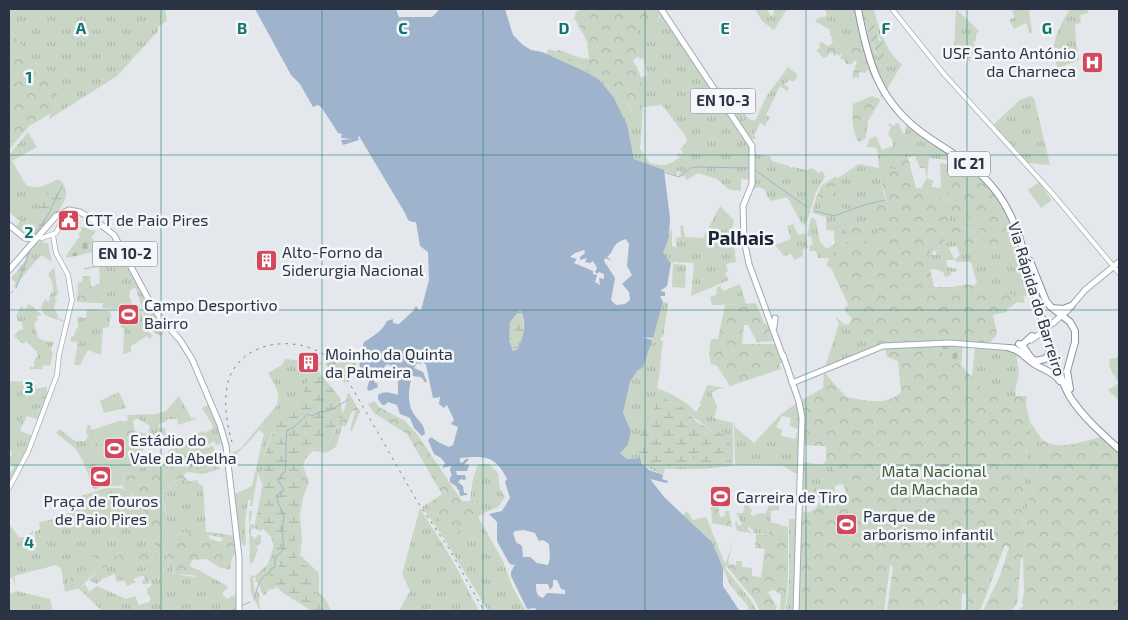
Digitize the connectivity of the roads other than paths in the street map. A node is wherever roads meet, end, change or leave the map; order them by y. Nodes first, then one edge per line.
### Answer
1 (661, 9) edge
2 (859, 9) edge
3 (892, 9) edge
4 (64, 213) junction
5 (9, 225) edge
6 (53, 235) junction
7 (31, 242) junction
8 (1030, 261) junction
9 (1119, 262) edge
10 (1114, 266) junction
11 (9, 270) edge
12 (1119, 274) edge
13 (758, 289) junction
14 (1051, 307) junction
15 (1071, 308) junction
16 (1066, 318) junction
17 (1032, 338) junction
18 (1049, 342) junction
19 (975, 344) junction
20 (1020, 345) junction
21 (1010, 348) junction
22 (1026, 354) junction
23 (783, 356) junction
24 (790, 377) junction
25 (800, 381) junction
26 (792, 383) junction
27 (1070, 389) junction
28 (795, 391) junction
29 (1070, 396) junction
30 (1119, 445) edge
31 (1119, 449) edge
32 (9, 488) edge
33 (239, 611) edge
34 (796, 611) edge

1 - 13 main road, EN 10-3
2 - 8 highway, Via Rápida do Barreiro / IC 21
2 - 18 highway, Via Rápida do Barreiro / IC 21
3 - 10 main road
4 - 6 main road
4 - 7 main road
4 - 33 main road, EN 10-2
5 - 7 main road
6 - 7 main road
6 - 32 main road
7 - 11 main road
8 - 14 highway
8 - 27 highway, Via Rápida do Barreiro / IC 21
9 - 10 main road
10 - 12 main road
10 - 15 main road
13 - 23 main road, EN 10-3
13 - 23 main road, EN 10-3
14 - 15 highway
14 - 16 highway
15 - 16 highway
16 - 17 main road, bridge
16 - 27 highway
17 - 20 highway
17 - 22 highway
18 - 22 highway
18 - 29 highway, Via Rápida do Barreiro / IC 21
19 - 20 main road
19 - 21 main road
19 - 25 main road
20 - 21 main road
20 - 22 highway
21 - 22 highway
22 - 29 highway
23 - 24 main road, EN 10-3
24 - 25 main road
24 - 26 main road, EN 10-3
25 - 26 main road
25 - 28 main road
26 - 28 main road, EN 10-3
27 - 30 highway, Via Rápida do Barreiro / IC 21
28 - 34 main road, EN 10-3
29 - 31 highway, Via Rápida do Barreiro / IC 21

